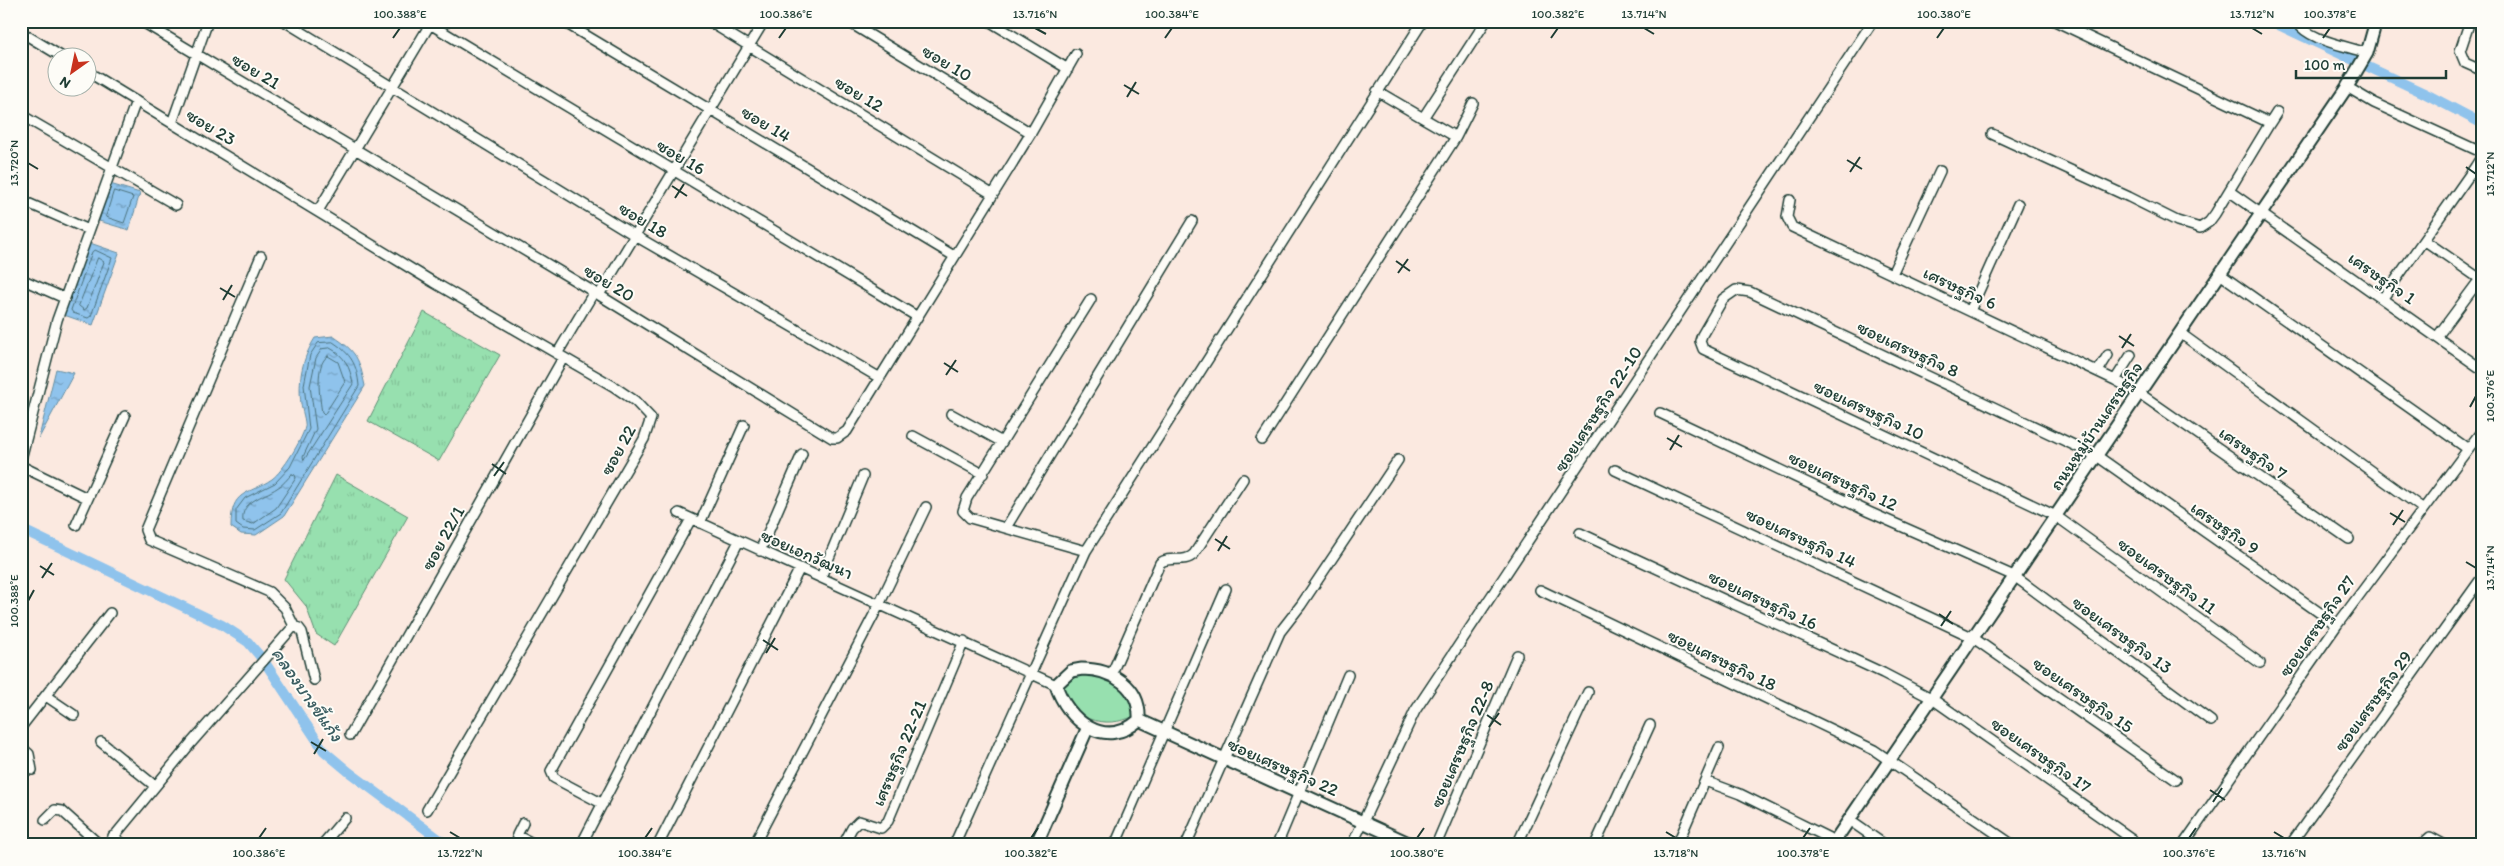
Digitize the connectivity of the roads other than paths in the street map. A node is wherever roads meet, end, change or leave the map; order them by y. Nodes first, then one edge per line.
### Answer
1 (141, 21) edge
2 (208, 21) edge
3 (284, 21) edge
4 (562, 21) edge
5 (708, 21) edge
6 (764, 21) edge
7 (847, 21) edge
8 (989, 21) edge
9 (1423, 21) edge
10 (1486, 21) edge
11 (1873, 21) edge
12 (2055, 21) edge
13 (2296, 21) edge
14 (2376, 21) edge
15 (2470, 21) edge
16 (429, 22) edge
17 (21, 32) edge
18 (750, 46) junction
19 (48, 48) edge
20 (1076, 54) dead end
21 (196, 55) junction
22 (2365, 58) junction
23 (1068, 69) junction
24 (2483, 71) edge
25 (98, 78) edge
26 (2350, 83) junction
27 (392, 86) junction
28 (1377, 91) junction
29 (136, 101) junction
30 (1473, 103) dead end
31 (710, 110) junction
32 (2277, 112) dead end
33 (21, 115) edge
34 (1423, 118) junction
35 (172, 123) junction
36 (2270, 123) junction
37 (1031, 133) junction
38 (1992, 134) dead end
39 (1456, 136) junction
40 (354, 149) junction
41 (112, 168) junction
42 (673, 171) junction
43 (1940, 171) dead end
44 (2229, 191) junction
45 (992, 194) junction
46 (21, 200) edge
47 (1790, 200) dead end
48 (2018, 204) dead end
49 (176, 205) dead end
50 (318, 211) junction
51 (2262, 214) junction
52 (1192, 221) dead end
53 (89, 230) junction
54 (634, 235) junction
55 (2424, 240) junction
56 (261, 256) dead end
57 (954, 256) junction
58 (1892, 274) junction
59 (2220, 274) junction
60 (2482, 278) edge
61 (21, 279) edge
62 (597, 294) junction
63 (64, 298) junction
64 (2383, 298) junction
65 (1091, 299) dead end
66 (1970, 311) junction
67 (916, 316) junction
68 (1713, 316) joint
69 (2180, 333) junction
70 (2437, 337) junction
71 (2108, 355) dead end
72 (2131, 355) dead end
73 (560, 356) junction
74 (2483, 370) edge
75 (2098, 371) junction
76 (880, 378) junction
77 (2115, 380) junction
78 (2138, 393) junction
79 (1660, 412) dead end
80 (951, 414) dead end
81 (125, 416) dead end
82 (744, 425) dead end
83 (2483, 429) edge
84 (913, 436) dead end
85 (1262, 440) dead end
86 (1002, 442) junction
87 (2468, 449) junction
88 (802, 454) dead end
89 (2096, 456) junction
90 (21, 459) edge
91 (1398, 460) dead end
92 (21, 466) edge
93 (1615, 470) dead end
94 (983, 474) junction
95 (863, 476) dead end
96 (1243, 479) dead end
97 (87, 498) junction
98 (926, 508) dead end
99 (2422, 508) junction
100 (679, 513) dead end
101 (2056, 516) junction
102 (696, 521) junction
103 (76, 525) dead end
104 (1007, 526) junction
105 (1580, 533) dead end
106 (2349, 539) dead end
107 (738, 541) junction
108 (760, 551) junction
109 (1086, 551) junction
110 (800, 568) junction
111 (2014, 576) junction
112 (2483, 576) edge
113 (821, 577) junction
114 (1226, 589) dead end
115 (1540, 590) dead end
116 (879, 605) junction
117 (110, 613) dead end
118 (2336, 625) junction
119 (294, 626) junction
120 (1972, 637) junction
121 (964, 641) junction
122 (1518, 655) dead end
123 (2260, 663) dead end
124 (1033, 673) junction
125 (1112, 673) junction
126 (1348, 675) dead end
127 (314, 680) dead end
128 (1056, 685) junction
129 (1588, 692) dead end
130 (46, 696) junction
131 (1931, 698) junction
132 (74, 715) dead end
133 (1139, 720) junction
134 (2211, 720) dead end
135 (1650, 725) dead end
136 (21, 727) edge
137 (1088, 727) junction
138 (1164, 732) junction
139 (350, 735) dead end
140 (100, 742) dead end
141 (21, 746) edge
142 (1719, 748) dead end
143 (1225, 759) junction
144 (1890, 760) junction
145 (32, 770) dead end
146 (2176, 780) dead end
147 (1705, 781) junction
148 (155, 786) junction
149 (1298, 793) junction
150 (603, 804) junction
151 (427, 810) dead end
152 (345, 818) dead end
153 (45, 820) dead end
154 (1849, 820) junction
155 (1363, 822) junction
156 (523, 823) dead end
157 (113, 836) junction
158 (2132, 839) dead end
159 (1833, 843) edge
160 (100, 845) edge
161 (107, 845) edge
162 (124, 845) edge
163 (322, 845) edge
164 (536, 845) edge
165 (581, 845) edge
166 (658, 845) edge
167 (754, 845) edge
168 (844, 845) edge
169 (954, 845) edge
170 (1036, 845) edge
171 (1115, 845) edge
172 (1186, 845) edge
173 (1277, 845) edge
174 (1352, 845) edge
175 (1414, 845) edge
176 (1436, 845) edge
177 (1517, 845) edge
178 (1596, 845) edge
179 (1677, 845) edge
180 (1884, 845) edge
181 (2013, 845) edge
182 (2183, 845) edge
183 (2290, 845) edge
184 (2421, 845) edge
185 (2444, 845) edge

1 - 21 street, ซอย 21
2 - 21 street
3 - 27 street, ซอย 18
4 - 31 street, ซอย 14
5 - 18 street, ซอย 12
6 - 18 street, ซอย 22/1
7 - 37 street, ซอย 10
8 - 23 street
9 - 28 street
10 - 34 street
11 - 155 street, ซอยเศรษฐกิจ 22-10
12 - 36 street
13 - 22 street
14 - 22 street, ถนนหมู่บ้านเศรษฐกิจ
15 - 24 street
16 - 27 street
16 - 42 street, ซอย 16
17 - 19 street
18 - 31 street, ซอย 22/1
18 - 45 street, ซอย 12
20 - 23 street
21 - 35 street
21 - 40 street, ซอย 21
22 - 26 street, ถนนหมู่บ้านเศรษฐกิจ
23 - 37 street
25 - 29 street, ซอย 23
26 - 51 street, ถนนหมู่บ้านเศรษฐกิจ
26 - 55 street
27 - 40 street
27 - 54 street, ซอย 18
28 - 34 street
28 - 109 street
29 - 35 street, ซอย 23
29 - 41 street
30 - 39 street
31 - 42 street, ซอย 22/1
31 - 57 street, ซอย 14
32 - 36 street
33 - 41 street
34 - 39 street
35 - 50 street, ซอย 23
36 - 44 street
37 - 45 street
38 - 44 street
39 - 85 street
40 - 50 street
40 - 62 street, ซอย 20
41 - 49 street
41 - 53 street
42 - 54 street, ซอย 22/1
42 - 67 street, ซอย 16
43 - 58 street
44 - 51 street, เศรษฐกิจ 1
45 - 57 street
46 - 53 street
47 - 58 street, เศรษฐกิจ 6
48 - 66 street
50 - 73 street, ซอย 22
51 - 59 street, ถนนหมู่บ้านเศรษฐกิจ
51 - 64 street, เศรษฐกิจ 1
52 - 104 street
53 - 63 street
54 - 62 street, ซอย 22/1
54 - 76 street, ซอย 18
55 - 60 street
55 - 64 street
56 - 119 street
57 - 67 street
58 - 66 street, เศรษฐกิจ 6
59 - 69 street, ถนนหมู่บ้านเศรษฐกิจ
59 - 87 street
60 - 70 street
61 - 63 street
62 - 73 street, ซอย 22/1
62 - 76 street, ซอย 20
63 - 90 street
64 - 70 street, เศรษฐกิจ 1
65 - 86 street
66 - 75 street, เศรษฐกิจ 6
67 - 76 street
68 - 89 street, ซอยเศรษฐกิจ 8
68 - 101 street, ซอยเศรษฐกิจ 10
69 - 78 street, ถนนหมู่บ้านเศรษฐกิจ
69 - 99 street
70 - 74 street, เศรษฐกิจ 1
71 - 75 street
72 - 77 street
73 - 139 street, ซอย 22/1
73 - 151 street, ซอย 22
75 - 77 street, เศรษฐกิจ 6
77 - 78 street, เศรษฐกิจ 6
78 - 89 street, ถนนหมู่บ้านเศรษฐกิจ
78 - 106 street, เศรษฐกิจ 7
79 - 111 street, ซอยเศรษฐกิจ 12
80 - 86 street
81 - 97 street
82 - 102 street
83 - 87 street, ซอยเศรษฐกิจ 27
84 - 94 street
86 - 94 street
87 - 99 street, ซอยเศรษฐกิจ 27
88 - 108 street
89 - 101 street, ถนนหมู่บ้านเศรษฐกิจ
89 - 118 street, เศรษฐกิจ 9
91 - 143 street
92 - 97 street
93 - 120 street, ซอยเศรษฐกิจ 14
94 - 104 street
95 - 113 street
96 - 125 street
97 - 103 street
98 - 116 street
99 - 118 street, ซอยเศรษฐกิจ 27
100 - 102 street, ซอยเอกวัฒนา
101 - 111 street, ถนนหมู่บ้านเศรษฐกิจ
101 - 123 street, ซอยเศรษฐกิจ 11
102 - 107 street, ซอยเอกวัฒนา
102 - 150 street
104 - 109 street
105 - 131 street, ซอยเศรษฐกิจ 16
107 - 108 street, ซอยเอกวัฒนา
107 - 150 street
108 - 110 street, ซอยเอกวัฒนา
109 - 124 street
110 - 113 street, ซอยเอกวัฒนา
110 - 166 street
111 - 120 street, ถนนหมู่บ้านเศรษฐกิจ
111 - 134 street, ซอยเศรษฐกิจ 13
112 - 183 street, ซอยเศรษฐกิจ 29
113 - 116 street, ซอยเอกวัฒนา
114 - 138 street
115 - 144 street, ซอยเศรษฐกิจ 18
116 - 121 street, ซอยเอกวัฒนา
116 - 167 street
117 - 130 street
118 - 182 street, ซอยเศรษฐกิจ 27
119 - 127 street
119 - 148 street
120 - 131 street, ถนนหมู่บ้านเศรษฐกิจ
120 - 146 street, ซอยเศรษฐกิจ 15
121 - 124 street
121 - 168 street, เศรษฐกิจ 22-21
122 - 176 street, ซอยเศรษฐกิจ 22-8
124 - 128 street
124 - 169 street
125 - 128 street
125 - 133 street
126 - 149 street
128 - 137 street
129 - 177 street
130 - 132 street
130 - 136 street
131 - 144 street, ถนนหมู่บ้านเศรษฐกิจ
131 - 158 street, ซอยเศรษฐกิจ 17
133 - 137 street
133 - 138 street, ซอยเศรษฐกิจ 22
135 - 178 street
137 - 170 street
138 - 143 street, ซอยเศรษฐกิจ 22
138 - 171 street
140 - 148 street
141 - 145 street
142 - 147 street
143 - 149 street, ซอยเศรษฐกิจ 22
143 - 172 street
144 - 154 street, ถนนหมู่บ้านเศรษฐกิจ
144 - 181 street, ซอยเศรษฐกิจ 18
147 - 159 street
147 - 179 street
148 - 157 street
149 - 155 street, ซอยเศรษฐกิจ 22
149 - 173 street
150 - 165 street
152 - 163 street
153 - 160 street
154 - 159 street, ถนนหมู่บ้านเศรษฐกิจ
154 - 180 street
155 - 174 street, ซอยเศรษฐกิจ 22-10
155 - 175 street, ซอยเศรษฐกิจ 22
156 - 164 street
157 - 161 street
157 - 162 street
184 - 185 street

